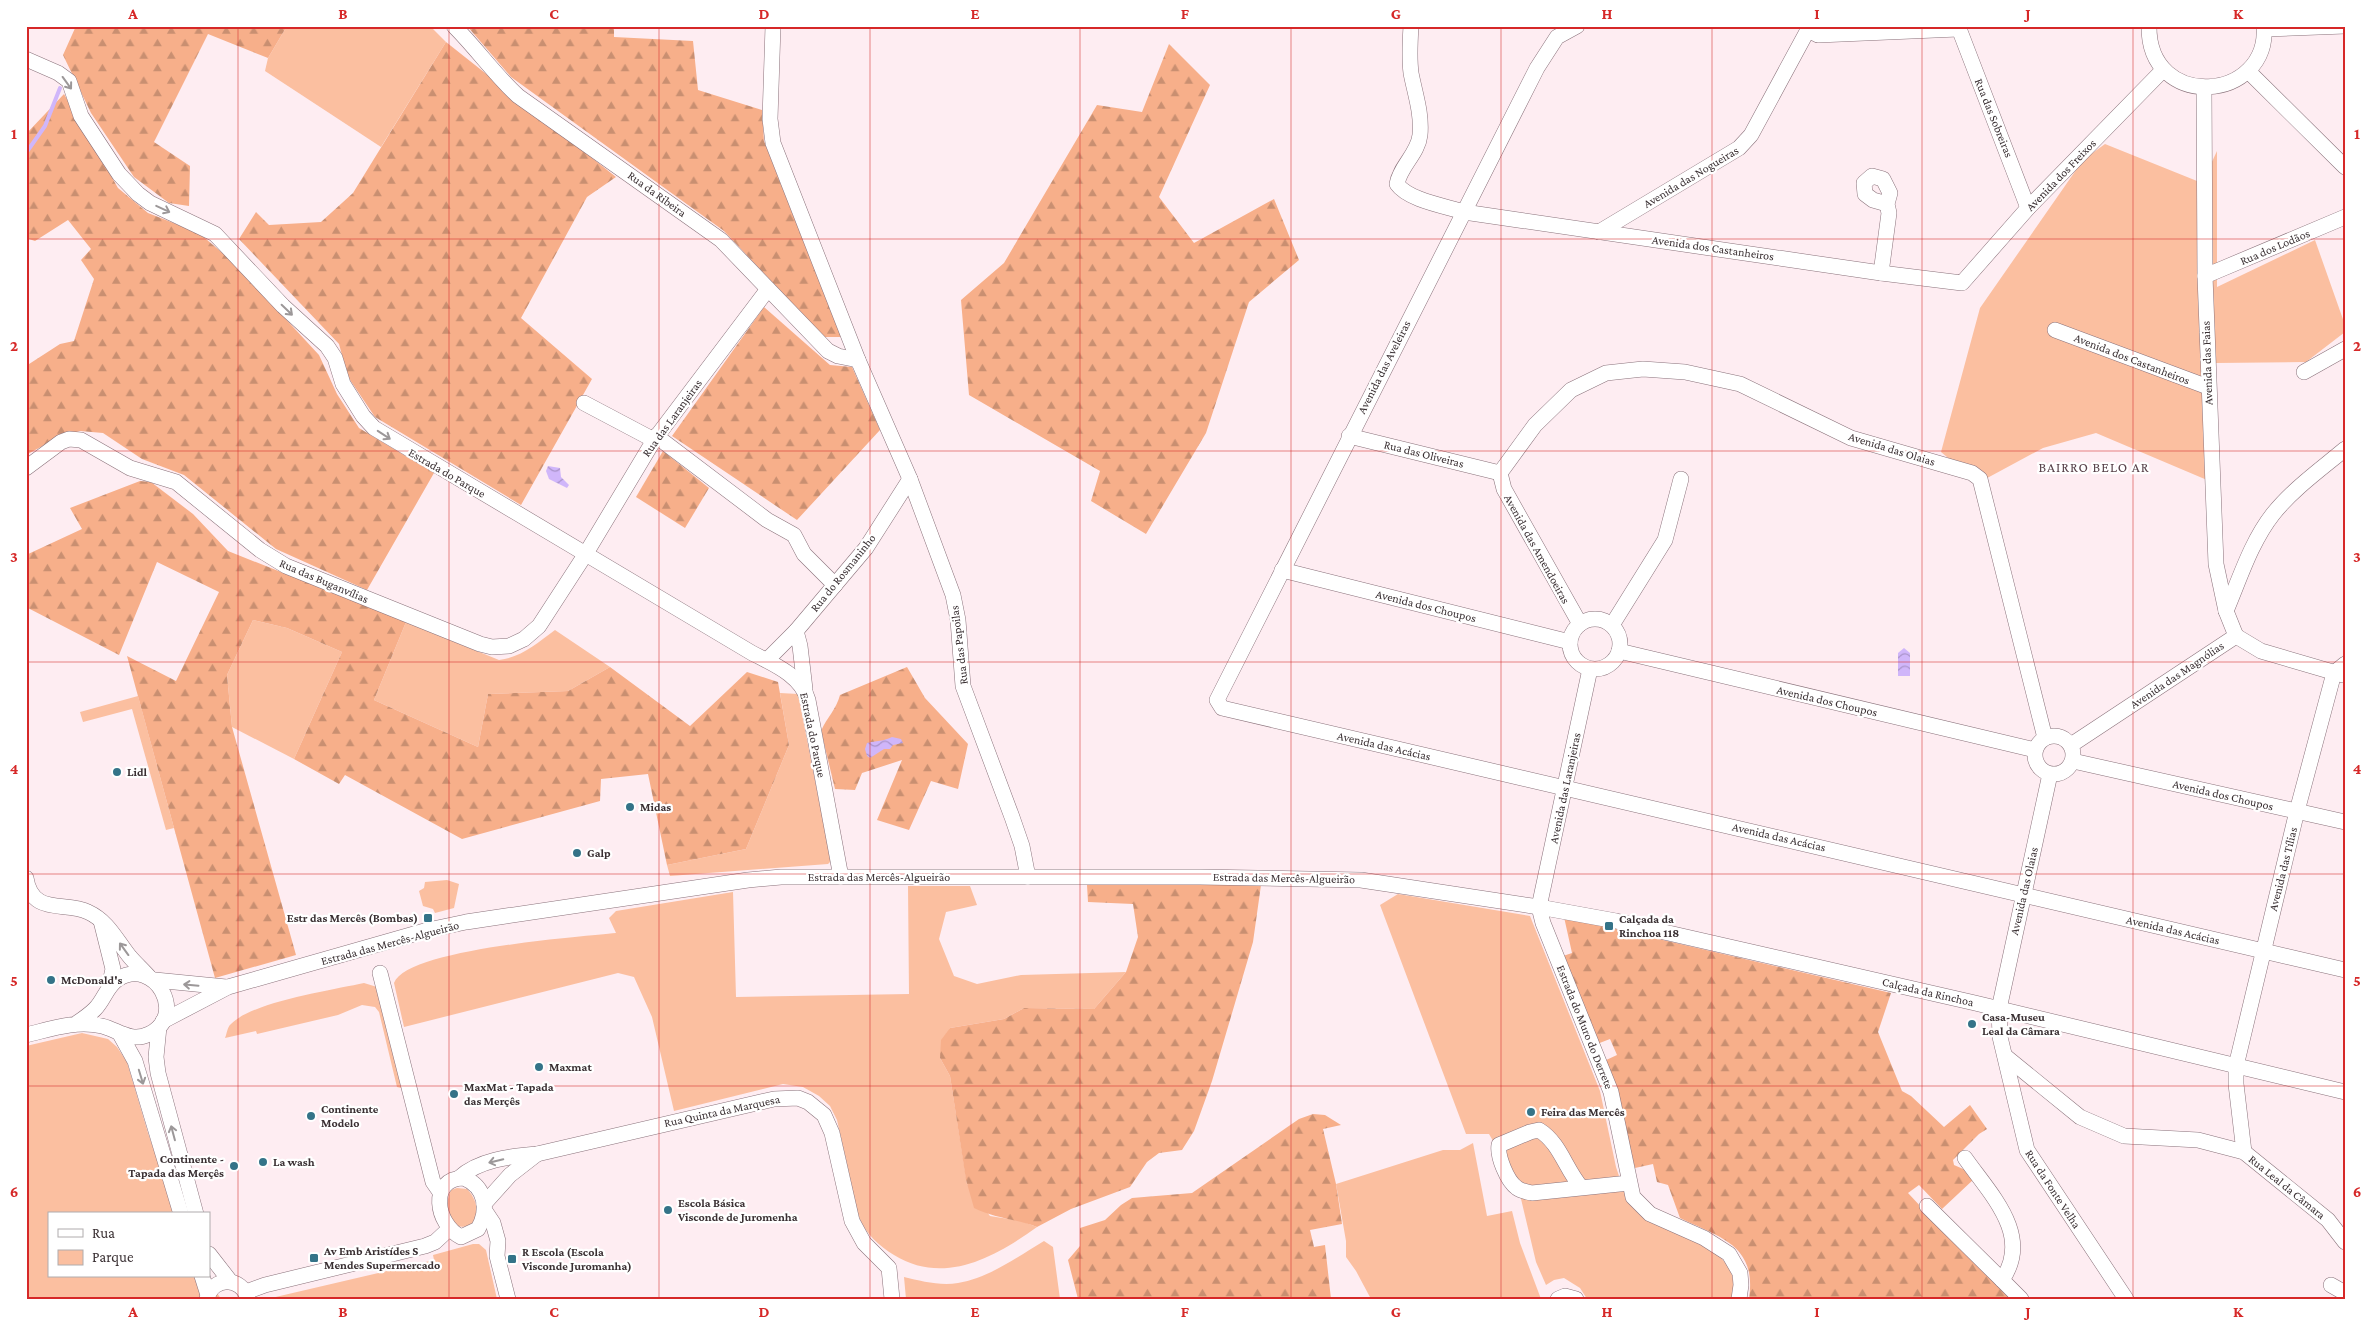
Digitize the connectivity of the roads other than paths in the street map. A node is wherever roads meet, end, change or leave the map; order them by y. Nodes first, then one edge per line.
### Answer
1 (454, 26) edge
2 (773, 26) edge
3 (1411, 26) edge
4 (1577, 26) edge
5 (2149, 26) edge
6 (2345, 26) edge
7 (1809, 28) edge
8 (1958, 28) edge
9 (2265, 28) edge
10 (26, 59) edge
11 (2163, 70) junction
12 (2248, 71) junction
13 (2204, 88) junction
14 (2345, 167) edge
15 (1887, 204) dead end
16 (2028, 208) junction
17 (1464, 212) junction
18 (2345, 217) edge
19 (1599, 232) junction
20 (1881, 273) junction
21 (2204, 276) junction
22 (1962, 283) joint
23 (768, 289) junction
24 (2055, 330) dead end
25 (2345, 348) edge
26 (858, 360) junction
27 (2304, 372) dead end
28 (2208, 387) junction
29 (584, 403) dead end
30 (1349, 436) junction
31 (655, 438) junction
32 (2345, 449) edge
33 (26, 468) edge
34 (1500, 472) junction
35 (910, 479) junction
36 (1681, 479) dead end
37 (586, 555) junction
38 (1282, 570) junction
39 (835, 585) junction
40 (2226, 611) junction
41 (1580, 624) junction
42 (1612, 625) junction
43 (796, 631) junction
44 (2236, 636) junction
45 (1570, 642) junction
46 (1620, 651) junction
47 (767, 660) junction
48 (1590, 669) junction
49 (2341, 671) edge
50 (805, 689) junction
51 (1217, 700) joint
52 (2040, 744) junction
53 (2071, 745) junction
54 (2073, 761) junction
55 (2050, 774) junction
56 (1565, 787) junction
57 (2297, 811) junction
58 (2345, 822) edge
59 (841, 877) junction
60 (1028, 877) junction
61 (26, 878) edge
62 (2023, 895) junction
63 (1539, 907) junction
64 (100, 920) junction
65 (2264, 951) junction
66 (2345, 970) edge
67 (380, 973) dead end
68 (152, 978) junction
69 (228, 987) junction
70 (107, 992) junction
71 (1999, 1009) junction
72 (77, 1023) junction
73 (161, 1024) junction
74 (118, 1032) junction
75 (26, 1035) edge
76 (2004, 1056) junction
77 (2236, 1066) junction
78 (2345, 1092) edge
79 (2244, 1152) junction
80 (537, 1154) junction
81 (428, 1158) junction
82 (1965, 1158) dead end
83 (456, 1178) junction
84 (1629, 1183) junction
85 (1581, 1186) junction
86 (440, 1192) junction
87 (1927, 1206) dead end
88 (484, 1207) junction
89 (180, 1212) edge
90 (195, 1212) edge
91 (449, 1229) junction
92 (469, 1235) junction
93 (2345, 1242) edge
94 (210, 1255) edge
95 (497, 1256) junction
96 (202, 1278) edge
97 (2002, 1280) junction
98 (230, 1281) junction
99 (2331, 1285) dead end
100 (2345, 1293) edge
101 (247, 1296) edge
102 (207, 1297) edge
103 (508, 1299) edge
104 (892, 1299) edge
105 (1558, 1299) edge
106 (1576, 1299) edge
107 (1738, 1299) edge
108 (2021, 1299) edge
109 (2126, 1299) edge

1 - 23 street, Rua da Ribeira
2 - 26 street, Rua das Papoilas
3 - 17 street, Avenida dos Castanheiros
4 - 17 street, Avenida das Aveleiras
5 - 11 street
6 - 9 street
7 - 8 street
7 - 19 street, Avenida das Nogueiras
8 - 16 street, Rua das Sobreiras
9 - 12 street
10 -> 37 street, Estrada do Parque
11 - 13 street
11 - 16 street, Avenida dos Freixos
12 - 13 street
12 - 14 street
13 - 21 street, Avenida das Faias
15 - 20 street
16 - 22 street, Avenida dos Freixos
17 - 19 street, Avenida dos Castanheiros
17 - 30 street, Avenida das Aveleiras
18 - 21 street, Rua dos Lodãos
19 - 20 street, Avenida dos Castanheiros
20 - 22 street, Avenida dos Castanheiros
21 - 28 street, Avenida das Faias
23 - 26 street, Rua da Ribeira
23 - 31 street, Rua das Laranjeiras
24 - 28 street, Avenida dos Castanheiros
25 - 27 street
26 - 35 street, Rua das Papoilas
28 - 40 street, Avenida das Faias
29 - 31 street
30 - 34 street, Rua das Oliveiras
30 - 38 street, Avenida das Aveleiras
31 - 37 street, Rua das Laranjeiras
31 - 39 street
32 - 40 street
33 - 37 street, Rua das Buganvílias
34 - 41 street, Avenida das Amendoeiras
34 - 52 street, Avenida das Olaias
35 - 39 street, Rua do Rosmaninho
35 - 60 street, Rua das Papoilas
36 - 42 street
37 - 47 street, Estrada do Parque
38 - 45 street, Avenida dos Choupos
38 - 51 street, Avenida das Aveleiras
39 - 43 street, Rua do Rosmaninho
40 - 44 street, Avenida das Faias
41 - 42 street
41 - 45 street
42 - 46 street
43 - 47 street, Rua do Rosmaninho
43 - 50 street
44 - 49 street, Avenida das Magnólias
44 - 53 street, Avenida das Magnólias
45 - 48 street
46 - 48 street
46 - 52 street, Avenida dos Choupos
47 - 50 street, Estrada do Parque
48 - 56 street, Avenida das Laranjeiras
49 - 57 street, Avenida das Tílias
50 - 59 street, Estrada do Parque
51 - 56 street, Avenida das Acácias
52 - 53 street
52 - 55 street
53 - 54 street
54 - 55 street
54 - 57 street, Avenida dos Choupos
55 - 62 street, Avenida das Olaias
56 - 62 street, Avenida das Acácias
56 - 63 street, Avenida das Laranjeiras
57 - 58 street, Avenida dos Choupos
57 - 65 street, Avenida das Tílias
59 - 60 street, Estrada das Mercês-Algueirão
59 - 69 street, Estrada das Mercês-Algueirão
60 - 63 street, Estrada das Mercês-Algueirão
61 - 64 street
62 - 65 street, Avenida das Acácias
62 - 71 street, Avenida das Olaias
63 - 71 street, Calçada da Rinchoa
63 - 84 street, Estrada do Muro do Derrete
68 -> 64 street
64 - 70 street
65 - 66 street, Avenida das Acácias
65 - 77 street, Avenida das Tílias
67 - 81 street
69 -> 68 street, Estrada das Mercês-Algueirão
68 - 70 street, Estrada das Mercês-Algueirão
68 - 73 street
69 - 73 street, Estrada das Mercês-Algueirão
70 - 72 street, Estrada das Mercês-Algueirão
70 - 74 street
71 - 76 street, Rua da Fonte Velha
71 - 77 street, Calçada da Rinchoa
72 - 74 street, Estrada das Mercês-Algueirão
72 - 75 street, Estrada das Mercês-Algueirão
73 - 74 street, Estrada das Mercês-Algueirão
90 -> 73 street
74 -> 89 street
76 - 79 street, Rua Leal da Câmara
76 - 109 street, Rua da Fonte Velha
77 - 78 street, Calçada da Rinchoa
77 - 79 street, Avenida das Tílias
79 - 93 street, Rua Leal da Câmara
80 -> 83 street, Rua Quinta da Marquesa
80 - 88 street, Rua Quinta da Marquesa
80 - 104 street, Rua Quinta da Marquesa
81 - 83 street
81 - 86 street
82 - 97 street
83 - 86 street
83 - 88 street
84 - 85 street
84 - 107 street, Estrada do Muro do Derrete
85 - 85 street
86 - 91 street
87 - 97 street
88 - 92 street
88 - 95 street
91 - 92 street
91 - 101 street
92 - 95 street
94 - 98 street
95 - 103 street
96 - 102 street
97 - 108 street
98 - 101 street
98 - 102 street
99 - 100 street
105 - 106 street

